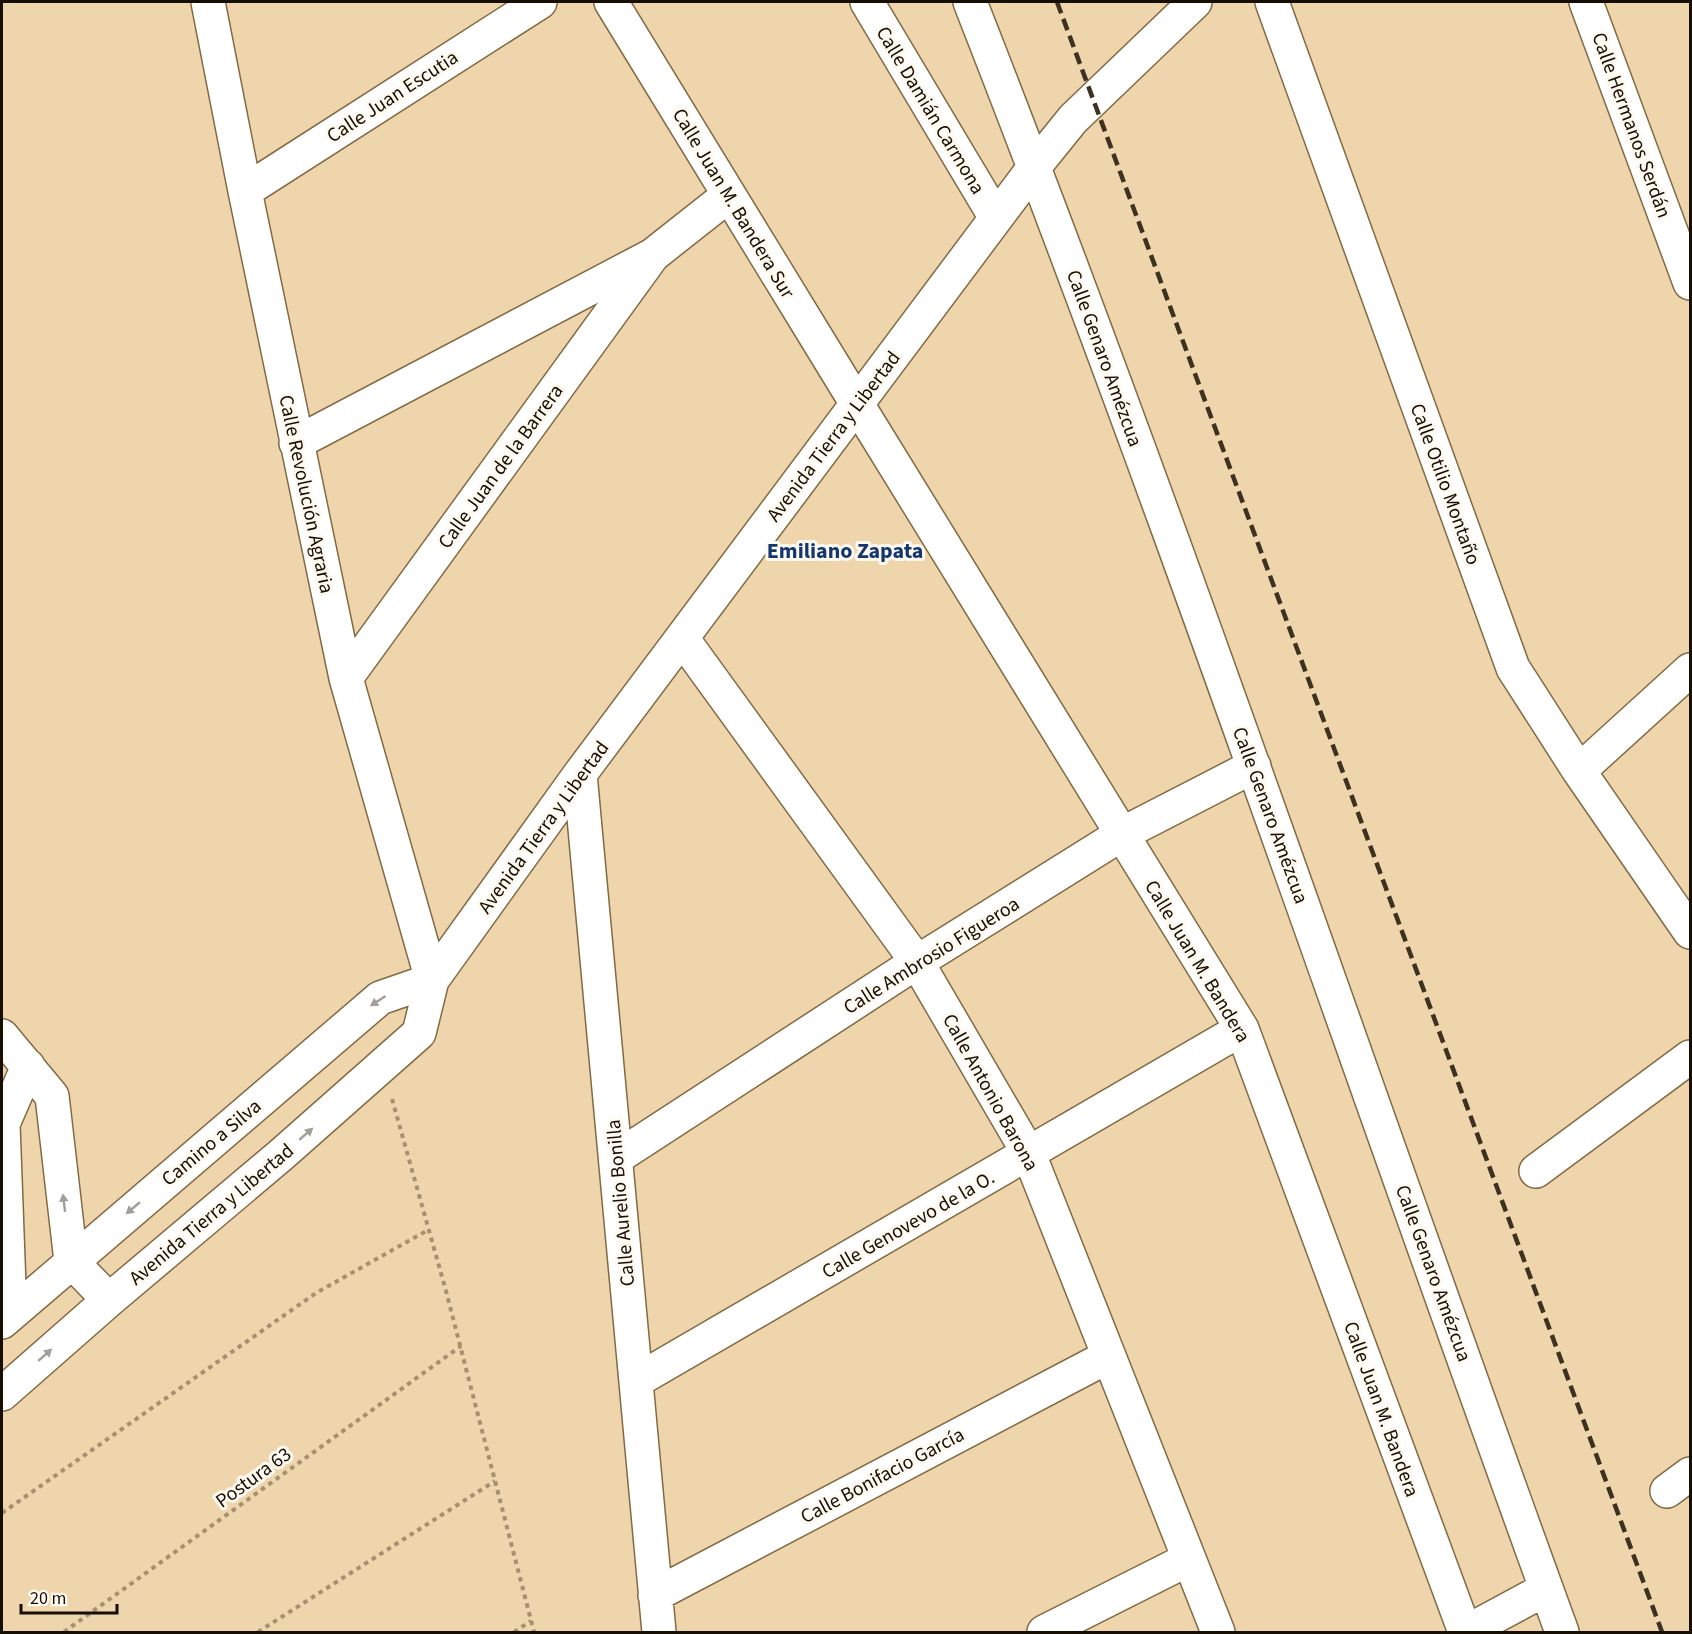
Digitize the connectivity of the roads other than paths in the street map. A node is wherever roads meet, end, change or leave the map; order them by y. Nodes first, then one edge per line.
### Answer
1 (208, 2) edge
2 (540, 2) edge
3 (611, 2) edge
4 (867, 2) edge
5 (970, 2) edge
6 (1195, 2) edge
7 (1272, 2) edge
8 (1586, 2) edge
9 (1035, 166) junction
10 (245, 191) junction
11 (729, 195) junction
12 (996, 218) junction
13 (654, 255) junction
14 (1690, 283) edge
15 (857, 404) junction
16 (296, 443) junction
17 (682, 638) junction
18 (1690, 670) edge
19 (346, 678) junction
20 (1254, 766) junction
21 (1579, 771) junction
22 (580, 774) junction
23 (1122, 834) junction
24 (1690, 932) edge
25 (917, 962) junction
26 (432, 980) junction
27 (1242, 1029) junction
28 (2, 1036) edge
29 (1690, 1057) edge
30 (28, 1066) junction
31 (1029, 1154) junction
32 (616, 1158) junction
33 (1536, 1171) dead end
34 (71, 1261) junction
35 (109, 1300) junction
36 (6, 1318) edge
37 (1108, 1356) junction
38 (636, 1381) junction
39 (2, 1394) edge
40 (1189, 1559) junction
41 (1546, 1589) junction
42 (655, 1594) junction
43 (659, 1632) edge
44 (1044, 1632) edge
45 (1218, 1632) edge
46 (1466, 1632) edge
47 (1562, 1632) edge

1 - 10 street, Calle Revolución Agraria
2 - 10 street, Calle Juan Escutia
3 - 11 street, Calle Juan M. Bandera Sur
4 - 12 street, Calle Damián Carmona
5 - 9 street, Calle Genaro Amézcua
6 - 9 street, Avenida Tierra y Libertad
7 - 21 street, Calle Otilio Montaño
8 - 14 street, Calle Hermanos Serdán
9 - 12 street, Avenida Tierra y Libertad
9 - 20 street, Calle Genaro Amézcua
10 - 16 street, Calle Revolución Agraria
11 - 13 street, Calle Juan de la Barrera
11 - 15 street, Calle Juan M. Bandera Sur
12 - 15 street, Avenida Tierra y Libertad
13 - 16 street, Calle Juan de la Barrera
13 - 19 street, Calle Juan de la Barrera
15 - 17 street, Avenida Tierra y Libertad
15 - 23 street, Calle Juan M. Bandera
16 - 19 street, Calle Revolución Agraria
17 - 22 street, Avenida Tierra y Libertad
17 - 25 street, Calle Antonio Barona
18 - 21 street
19 - 26 street, Calle Revolución Agraria
20 - 23 street, Calle Ambrosio Figueroa
20 - 41 street, Calle Genaro Amézcua
21 - 24 street, Calle Otilio Montaño
22 - 26 street, Avenida Tierra y Libertad
22 - 32 street, Calle Aurelio Bonilla
23 - 25 street, Calle Ambrosio Figueroa
23 - 27 street, Calle Juan M. Bandera
25 - 31 street, Calle Antonio Barona
25 - 32 street, Calle Ambrosio Figueroa
26 -> 34 street, Camino a Silva
35 -> 26 street, Avenida Tierra y Libertad
27 - 31 street, Calle Genovevo de la O.
27 - 46 street, Calle Juan M. Bandera
28 - 30 street
29 - 33 street
34 -> 30 street
30 - 36 street
31 - 37 street, Calle Antonio Barona
31 - 38 street, Calle Genovevo de la O.
32 - 38 street, Calle Aurelio Bonilla
34 - 35 street
34 - 36 street, Camino a Silva
39 -> 35 street, Avenida Tierra y Libertad
37 - 40 street, Calle Antonio Barona
37 - 42 street, Calle Bonifacio García
38 - 42 street, Calle Aurelio Bonilla
40 - 44 street
40 - 45 street, Calle Antonio Barona
41 - 46 street
41 - 47 street, Calle Genaro Amézcua
42 - 43 street, Calle Aurelio Bonilla

